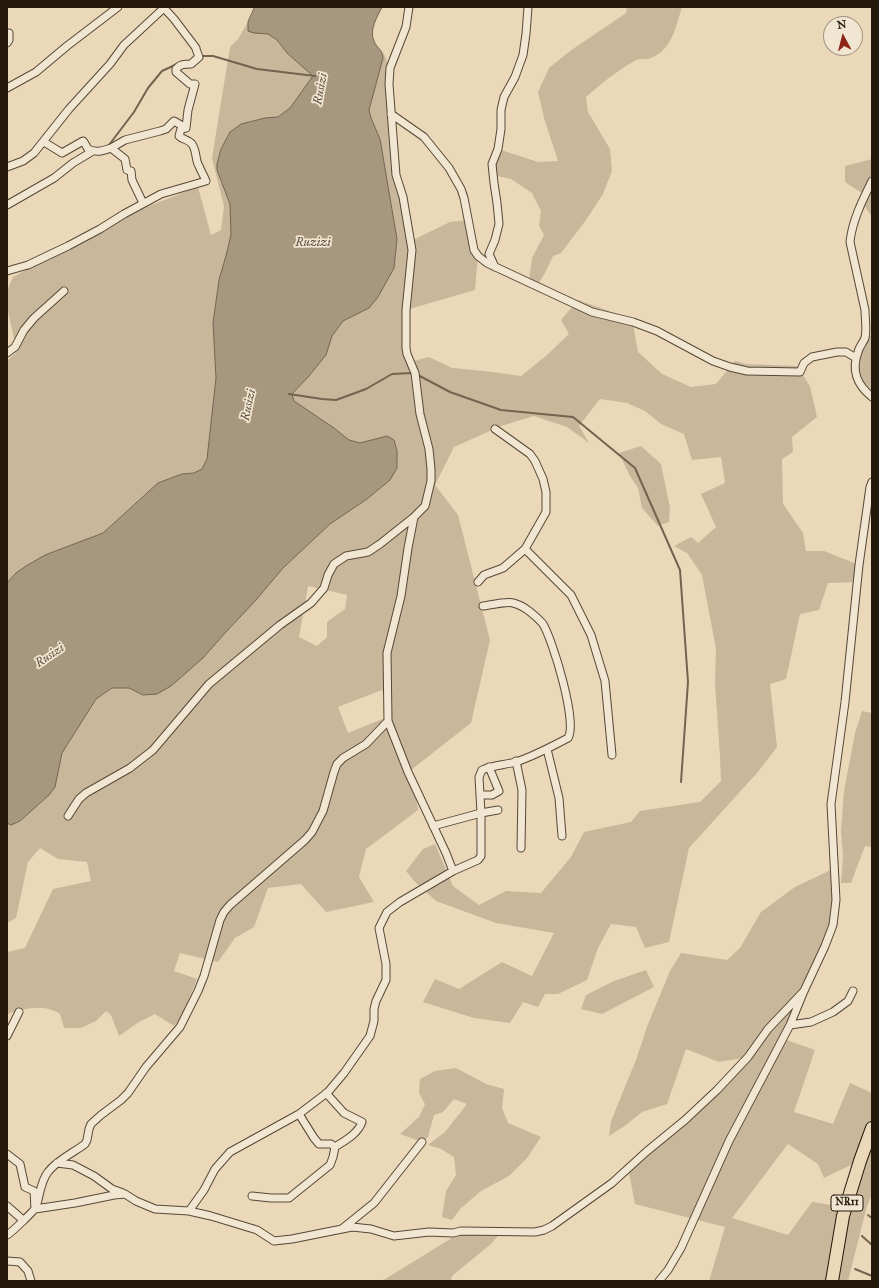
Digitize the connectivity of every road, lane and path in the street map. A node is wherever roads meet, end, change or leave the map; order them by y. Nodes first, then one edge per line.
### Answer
1 (118, 7) edge
2 (409, 7) edge
3 (528, 7) edge
4 (165, 8) edge
5 (10, 33) dead end
6 (7, 43) edge
7 (7, 88) edge
8 (391, 114) junction
9 (186, 128) junction
10 (44, 142) junction
11 (111, 148) junction
12 (93, 151) junction
13 (7, 167) edge
14 (872, 181) edge
15 (143, 203) junction
16 (7, 204) edge
17 (495, 267) junction
18 (7, 271) edge
19 (64, 291) dead end
20 (7, 353) edge
21 (856, 358) junction
22 (872, 396) edge
23 (495, 429) dead end
24 (872, 482) edge
25 (870, 506) edge
26 (414, 517) junction
27 (525, 549) junction
28 (478, 582) dead end
29 (483, 606) dead end
30 (388, 722) junction
31 (547, 749) junction
32 (612, 755) dead end
33 (516, 762) junction
34 (489, 766) junction
35 (480, 795) junction
36 (498, 810) dead end
37 (481, 813) junction
38 (68, 816) dead end
39 (433, 826) junction
40 (562, 836) dead end
41 (521, 848) dead end
42 (453, 871) junction
43 (804, 991) junction
44 (853, 991) dead end
45 (19, 1012) dead end
46 (790, 1025) junction
47 (7, 1036) edge
48 (326, 1093) junction
49 (299, 1114) junction
50 (872, 1128) edge
51 (422, 1142) dead end
52 (334, 1147) junction
53 (7, 1154) edge
54 (58, 1163) junction
55 (125, 1194) junction
56 (252, 1196) dead end
57 (7, 1206) edge
58 (35, 1209) junction
59 (189, 1211) junction
60 (23, 1220) junction
61 (341, 1229) junction
62 (7, 1235) edge
63 (7, 1261) edge
64 (31, 1281) edge
65 (659, 1281) edge
66 (832, 1281) edge

1 - 7 street
2 - 8 street
3 - 17 street
4 - 9 street
4 - 10 street
5 - 6 street
8 - 17 street
8 - 26 street
9 - 11 street
9 - 15 street
10 - 12 street
10 - 13 street
11 - 12 street
11 - 15 street
12 - 16 street
14 - 21 street
15 - 18 street
17 - 21 street
19 - 20 street
21 - 22 street
23 - 27 street
24 - 25 street
25 - 43 street
26 - 30 street
26 - 38 street
27 - 28 street
27 - 32 street
29 - 31 street
30 - 39 street
30 - 54 street
31 - 33 street
31 - 40 street
33 - 34 street
33 - 41 street
34 - 35 street
34 - 35 street
35 - 37 street
36 - 37 street
37 - 39 street
37 - 42 street
39 - 42 street
42 - 48 street
43 - 46 street
43 - 61 street
44 - 46 street
45 - 47 street
46 - 65 street
48 - 49 street
48 - 52 street
49 - 52 street
49 - 59 street
50 - 66 highway, NR11
51 - 61 street
52 - 56 street
53 - 58 street
54 - 55 street
54 - 58 street
55 - 58 street
55 - 59 street
57 - 60 street
58 - 60 street
59 - 61 street
60 - 62 street
63 - 64 street

